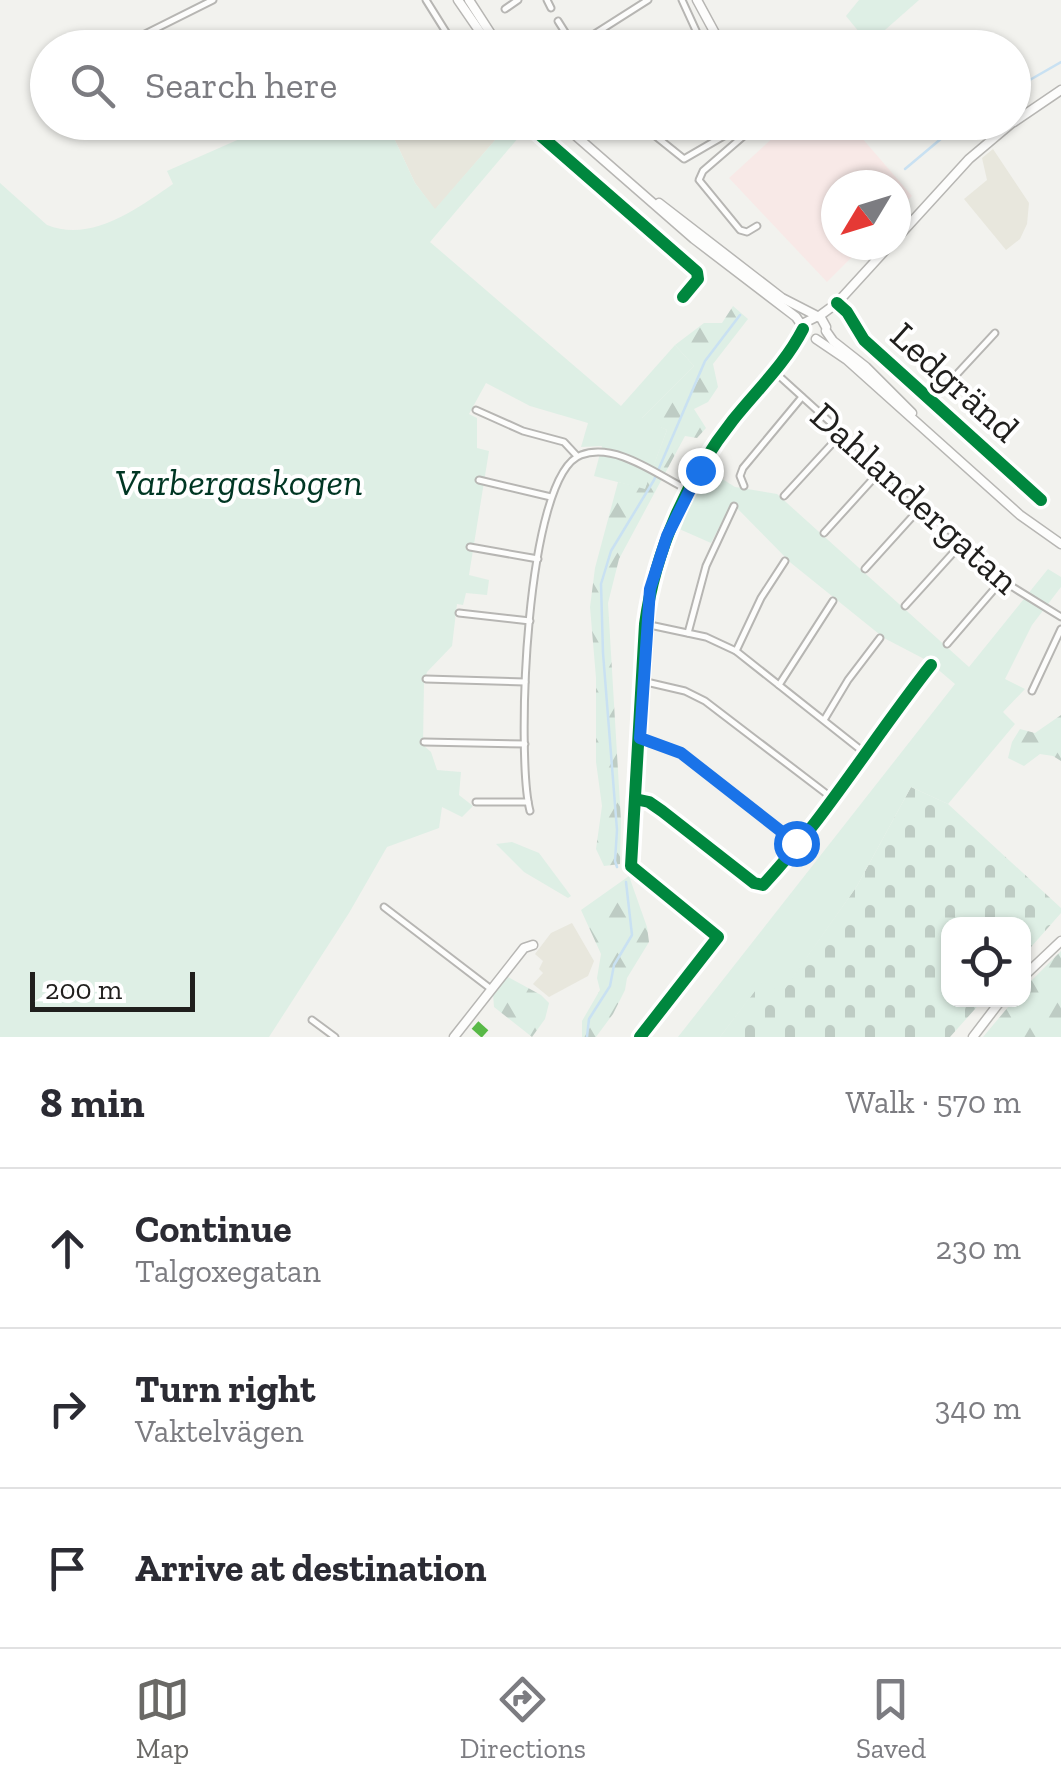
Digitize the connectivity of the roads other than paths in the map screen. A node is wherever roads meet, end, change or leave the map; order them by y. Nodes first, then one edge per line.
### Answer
1 (212, 0) edge
2 (426, 0) edge
3 (458, 0) edge
4 (469, 0) edge
5 (518, 0) edge
6 (547, 0) edge
7 (648, 0) edge
8 (682, 0) edge
9 (697, 0) edge
10 (551, 8) dead end
11 (504, 9) dead end
12 (558, 20) dead end
13 (152, 30) edge
14 (445, 30) edge
15 (479, 30) edge
16 (488, 30) edge
17 (564, 30) edge
18 (601, 30) edge
19 (696, 30) edge
20 (713, 30) edge
21 (1061, 90) edge
22 (1031, 110) edge
23 (545, 140) edge
24 (580, 140) edge
25 (660, 140) edge
26 (717, 140) edge
27 (739, 140) edge
28 (991, 140) edge
29 (604, 161) junction
30 (911, 222) edge
31 (757, 226) dead end
32 (876, 260) edge
33 (683, 297) dead end
34 (837, 303) junction
35 (817, 317) junction
36 (803, 328) junction
37 (826, 329) junction
38 (995, 333) dead end
39 (815, 340) junction
40 (795, 348) junction
41 (775, 372) junction
42 (802, 396) junction
43 (932, 401) junction
44 (476, 410) dead end
45 (842, 433) junction
46 (936, 438) junction
47 (577, 456) junction
48 (882, 470) junction
49 (480, 480) dead end
50 (744, 486) dead end
51 (689, 490) junction
52 (784, 496) dead end
53 (552, 498) junction
54 (1041, 500) dead end
55 (734, 506) dead end
56 (922, 506) junction
57 (824, 532) dead end
58 (962, 542) junction
59 (1061, 544) edge
60 (470, 546) dead end
61 (538, 559) junction
62 (786, 561) dead end
63 (865, 570) dead end
64 (1003, 579) junction
65 (833, 601) dead end
66 (905, 606) dead end
67 (460, 613) dead end
68 (1061, 617) edge
69 (530, 620) junction
70 (646, 624) junction
71 (1061, 629) edge
72 (688, 633) junction
73 (880, 638) dead end
74 (947, 644) dead end
75 (736, 651) junction
76 (931, 665) dead end
77 (426, 679) dead end
78 (524, 682) junction
79 (642, 682) junction
80 (779, 685) junction
81 (1032, 691) dead end
82 (824, 720) junction
83 (640, 738) junction
84 (424, 742) dead end
85 (525, 744) junction
86 (866, 754) junction
87 (832, 798) junction
88 (635, 799) junction
89 (476, 802) dead end
90 (528, 802) junction
91 (530, 812) dead end
92 (796, 843) junction
93 (631, 866) joint
94 (384, 908) dead end
95 (1061, 940) edge
96 (533, 945) dead end
97 (1031, 969) edge
98 (491, 989) junction
99 (997, 1007) edge
100 (312, 1020) dead end
101 (335, 1037) edge
102 (454, 1037) edge
103 (640, 1037) edge
104 (973, 1037) edge

1 - 13 street
2 - 14 street
3 - 15 main road
4 - 16 main road
5 - 11 street
6 - 10 street
7 - 18 street
8 - 19 street
9 - 20 main road
12 - 17 street
21 - 22 main road
23 - 33 street
24 - 29 main road
25 - 26 street
27 - 31 street
28 - 30 main road
29 - 35 main road
29 - 36 main road
32 - 34 main road
34 - 35 main road
34 - 37 main road
34 - 43 street, Ledgränd
35 - 36 main road
35 - 37 main road
36 - 39 main road
36 - 40 main road
37 - 39 main road
37 - 46 main road
38 - 43 street, Ledgränd
39 - 40 main road
39 - 46 main road
40 - 41 main road
41 - 42 street, Dahlandergatan
41 - 51 main road
42 - 45 street, Dahlandergatan
42 - 50 street
43 - 54 street, Ledgränd
44 - 47 street
45 - 48 street, Dahlandergatan
45 - 52 street
46 - 59 main road
47 - 51 street
47 - 53 street
48 - 56 street, Dahlandergatan
48 - 57 street
49 - 53 street
51 - 70 main road
53 - 61 street
55 - 72 street
56 - 58 street, Dahlandergatan
56 - 63 street
58 - 64 street, Dahlandergatan
58 - 66 street
60 - 61 street
61 - 69 street
62 - 75 street
64 - 68 street, Dahlandergatan
64 - 74 street
65 - 80 street
67 - 69 street
69 - 78 street
70 - 72 street
70 - 79 main road
71 - 81 street
72 - 75 street
73 - 82 street
75 - 80 street
76 - 86 street
77 - 78 street
78 - 85 street
79 - 83 main road
79 - 87 street
80 - 82 street
82 - 86 street
83 - 88 main road
83 - 92 street
84 - 85 street
85 - 90 street
86 - 87 street
87 - 92 street
88 - 92 street
88 - 93 main road
89 - 90 street
90 - 91 street
93 - 103 street
94 - 98 street
95 - 97 main road
96 - 98 main road
98 - 102 main road
99 - 104 main road
100 - 101 street

